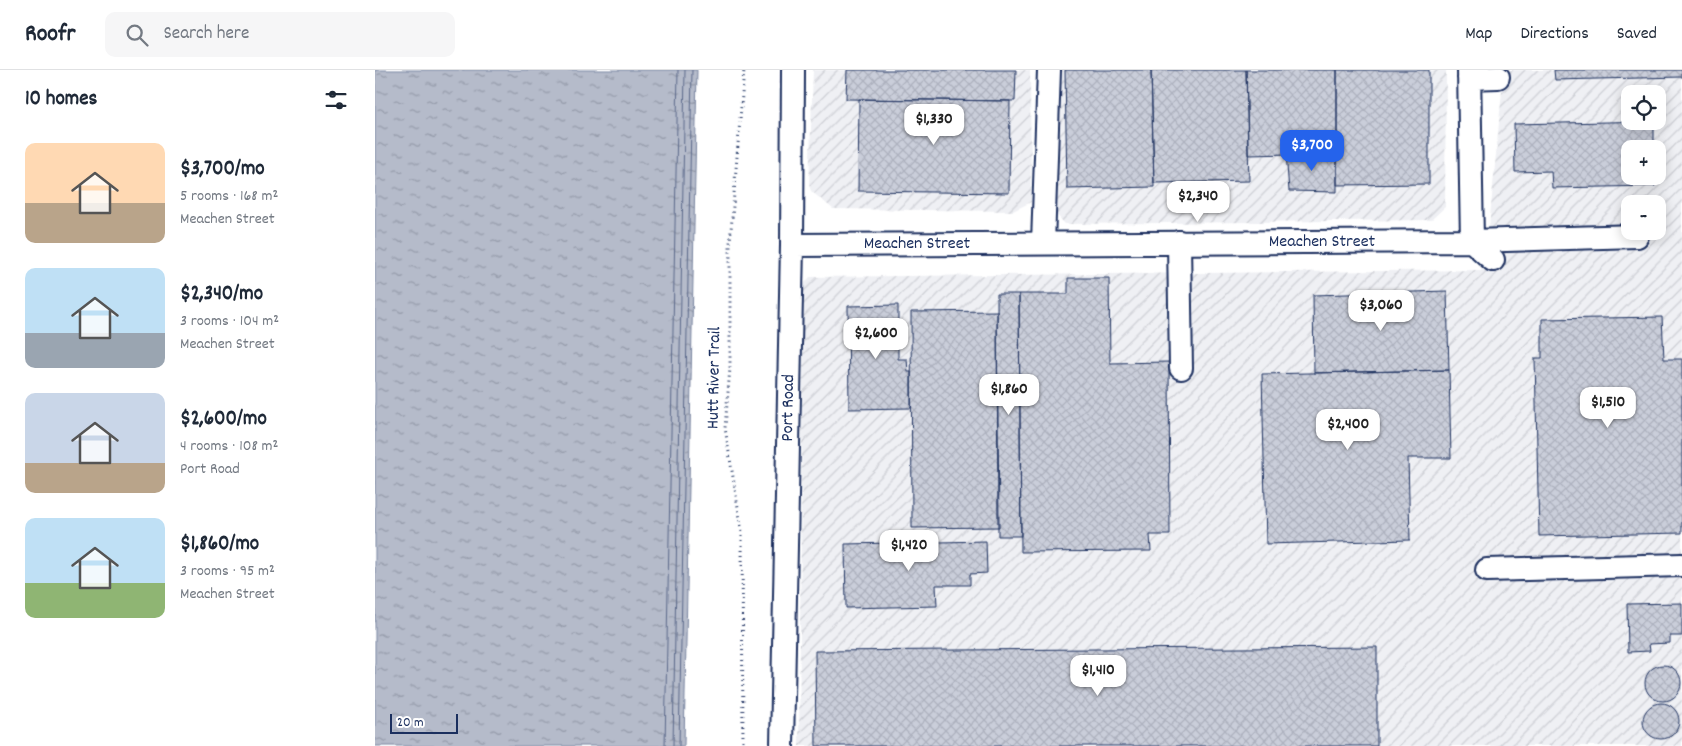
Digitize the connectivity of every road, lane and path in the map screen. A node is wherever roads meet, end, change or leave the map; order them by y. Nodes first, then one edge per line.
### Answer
1 (744, 70) edge
2 (793, 70) edge
3 (1049, 70) edge
4 (1469, 74) edge
5 (1498, 77) dead end
6 (1621, 236) edge
7 (1472, 241) junction
8 (1179, 242) junction
9 (1043, 243) junction
10 (792, 245) junction
11 (1493, 260) dead end
12 (1181, 368) dead end
13 (1682, 565) edge
14 (1487, 570) dead end
15 (743, 746) edge
16 (782, 746) edge

1 - 15 path, Hutt River Trail
2 - 10 street, Port Road
3 - 9 street
4 - 5 street
4 - 7 street
6 - 7 street, Meachen Street
7 - 8 street, Meachen Street
7 - 11 street
8 - 9 street, Meachen Street
8 - 12 street
9 - 10 street, Meachen Street
10 - 16 street, Port Road
13 - 14 street

